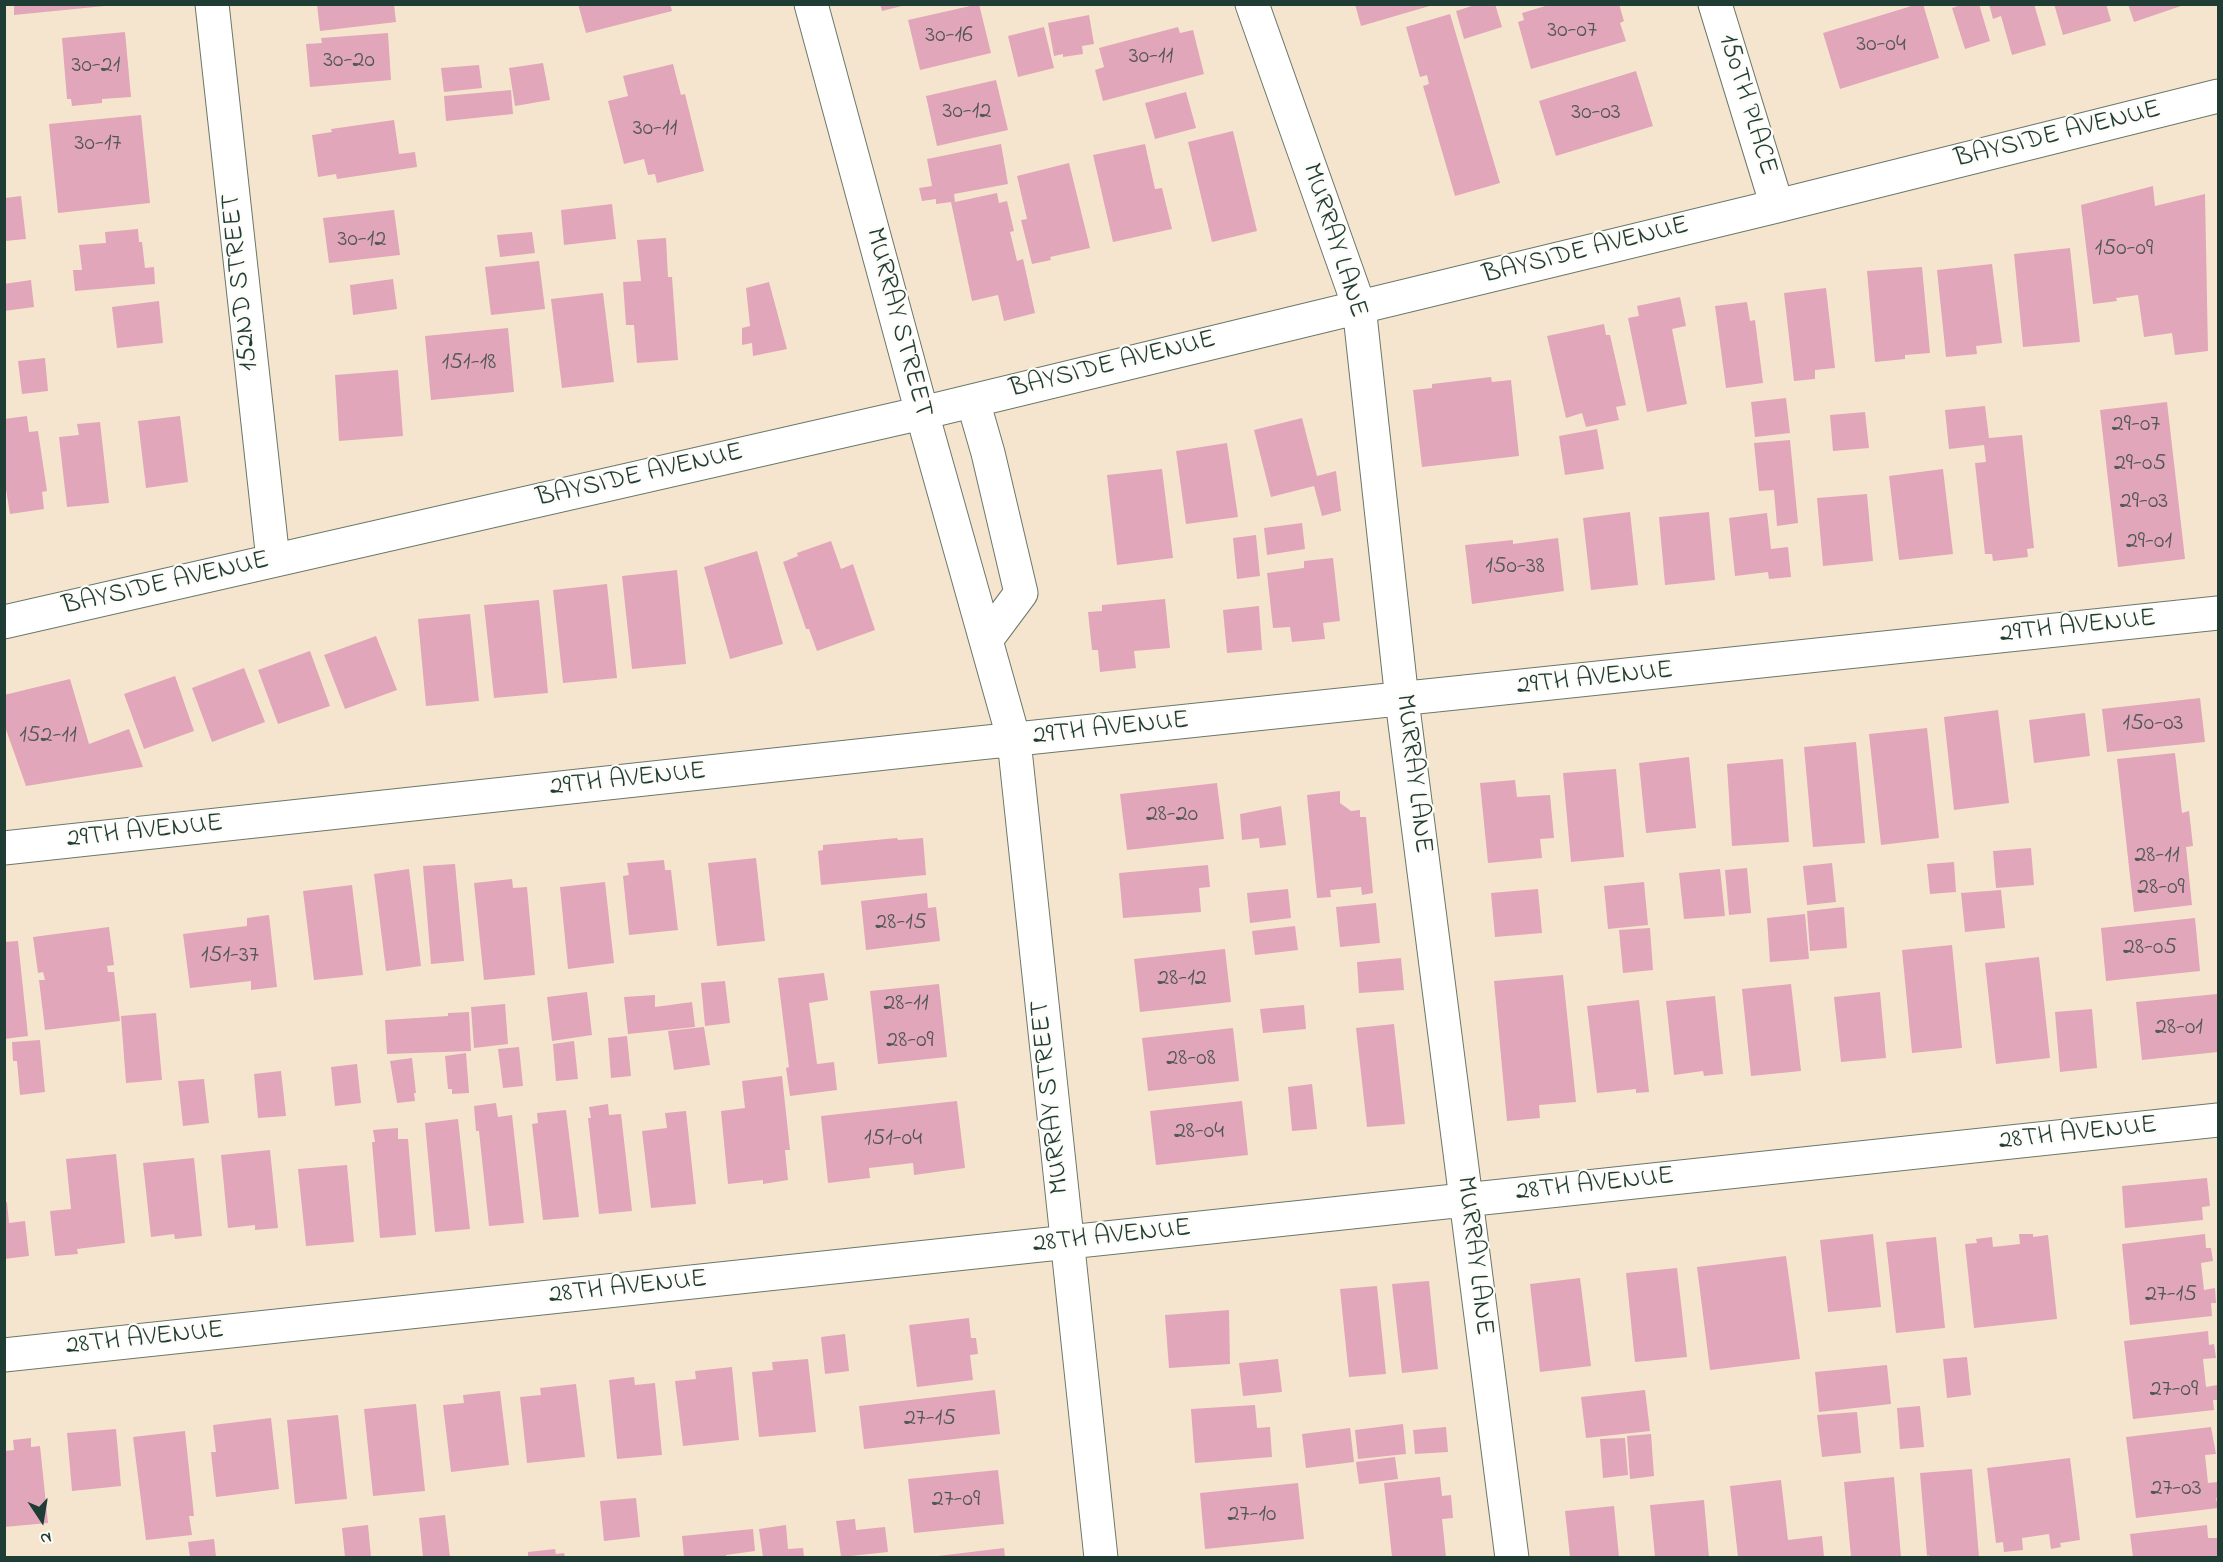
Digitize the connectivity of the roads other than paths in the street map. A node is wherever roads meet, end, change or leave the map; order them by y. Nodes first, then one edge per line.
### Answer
1 (212, 4) edge
2 (811, 4) edge
3 (1252, 4) edge
4 (1715, 4) edge
5 (2218, 96) edge
6 (1777, 206) junction
7 (1359, 306) junction
8 (973, 401) junction
9 (922, 413) junction
10 (273, 560) junction
11 (2218, 613) edge
12 (4, 622) edge
13 (986, 640) junction
14 (1402, 700) junction
15 (1014, 740) junction
16 (4, 848) edge
17 (2218, 1120) edge
18 (1466, 1199) junction
19 (1067, 1242) junction
20 (4, 1355) edge
21 (1101, 1557) edge
22 (1512, 1557) edge

1 - 10 street, 152ND STREET
2 - 9 street, MURRAY STREET
3 - 7 street, MURRAY LANE
4 - 6 street, 150TH PLACE
5 - 6 street, BAYSIDE AVENUE
6 - 7 street, BAYSIDE AVENUE
7 - 8 street, BAYSIDE AVENUE
7 - 14 street, MURRAY LANE
8 - 9 street, BAYSIDE AVENUE
8 - 13 street, MURRAY STREET
9 - 10 street, BAYSIDE AVENUE
9 - 13 street, MURRAY STREET
10 - 12 street, BAYSIDE AVENUE
11 - 14 street, 29TH AVENUE
13 - 15 street, MURRAY STREET
14 - 15 street, 29TH AVENUE
14 - 18 street, MURRAY LANE
15 - 16 street, 29TH AVENUE
15 - 19 street, MURRAY STREET
17 - 18 street, 28TH AVENUE
18 - 19 street, 28TH AVENUE
18 - 22 street, MURRAY LANE
19 - 20 street, 28TH AVENUE
19 - 21 street, MURRAY STREET

